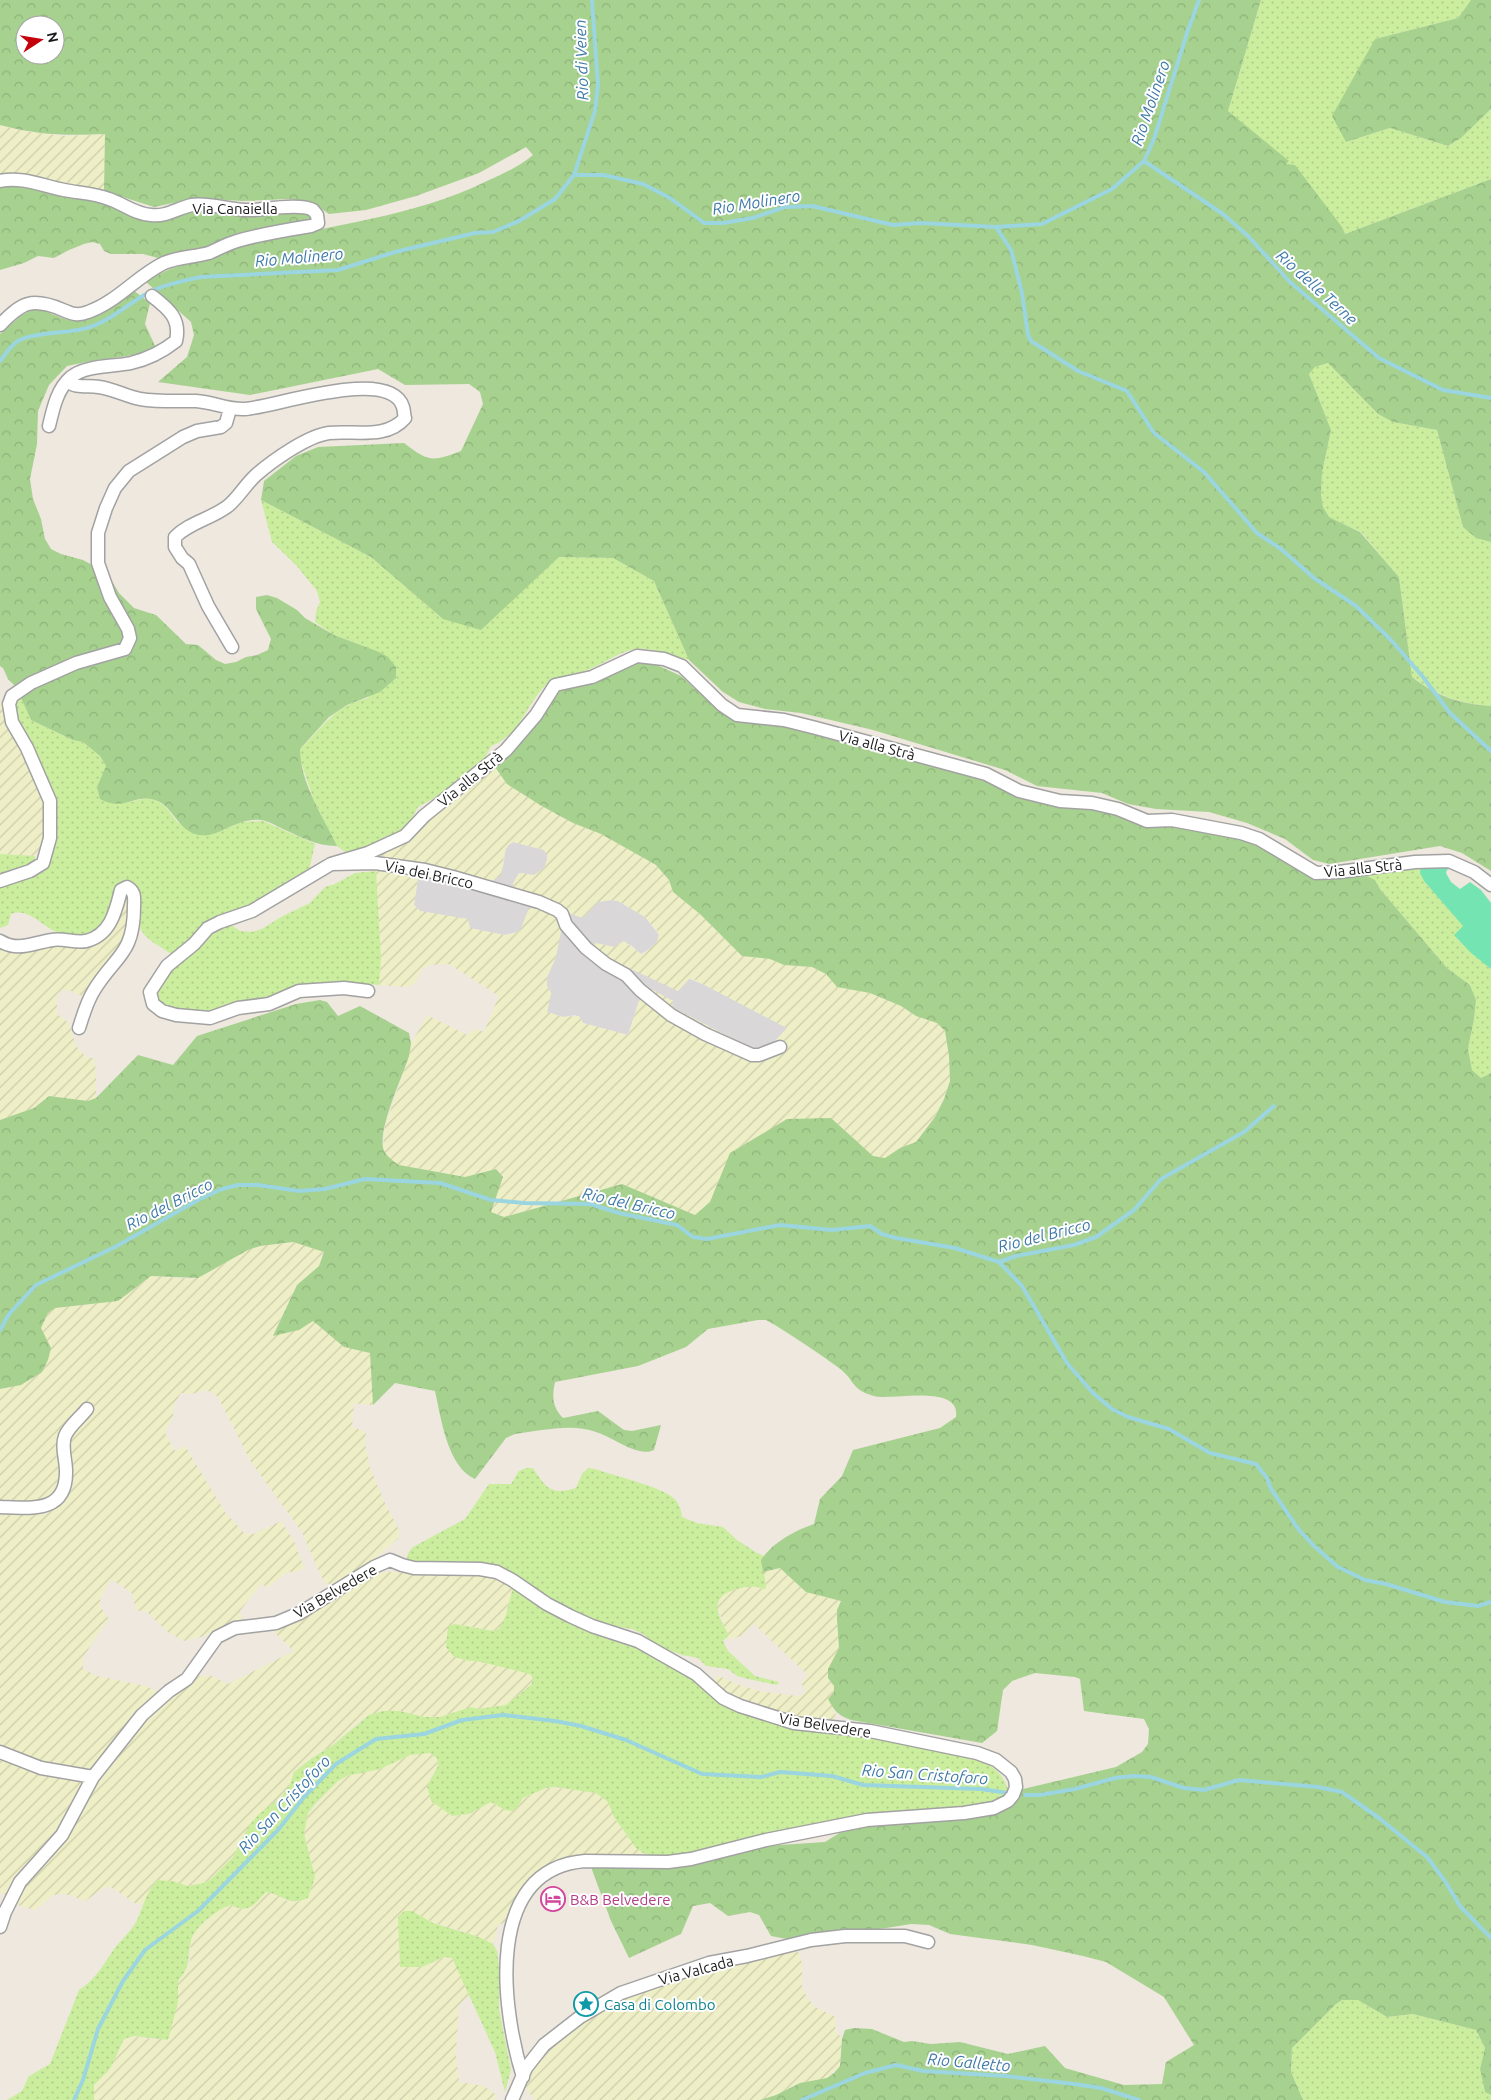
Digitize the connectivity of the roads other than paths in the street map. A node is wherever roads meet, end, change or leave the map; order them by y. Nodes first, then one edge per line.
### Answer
1 (0, 180) edge
2 (152, 296) dead end
3 (0, 325) edge
4 (67, 381) junction
5 (230, 409) junction
6 (50, 426) dead end
7 (232, 647) dead end
8 (332, 864) junction
9 (0, 880) edge
10 (1491, 885) edge
11 (0, 941) edge
12 (368, 991) dead end
13 (79, 1028) dead end
14 (780, 1047) dead end
15 (87, 1409) dead end
16 (0, 1507) edge
17 (0, 1752) edge
18 (93, 1776) junction
19 (0, 1927) edge
20 (928, 1942) dead end
21 (523, 2077) junction
22 (512, 2100) edge

1 - 3 street, Via Canaiella
2 - 4 street
4 - 5 street
4 - 6 street
5 - 7 street
5 - 9 street
8 - 10 street, Via alla Strà
8 - 12 street, Via dei Bricco
8 - 14 street, Via dei Bricco
11 - 13 street
15 - 16 street
17 - 18 street
18 - 19 street, Via Belvedere
18 - 21 street, Via Belvedere
20 - 21 street, Via Valcada
21 - 22 street, Via Valcada

